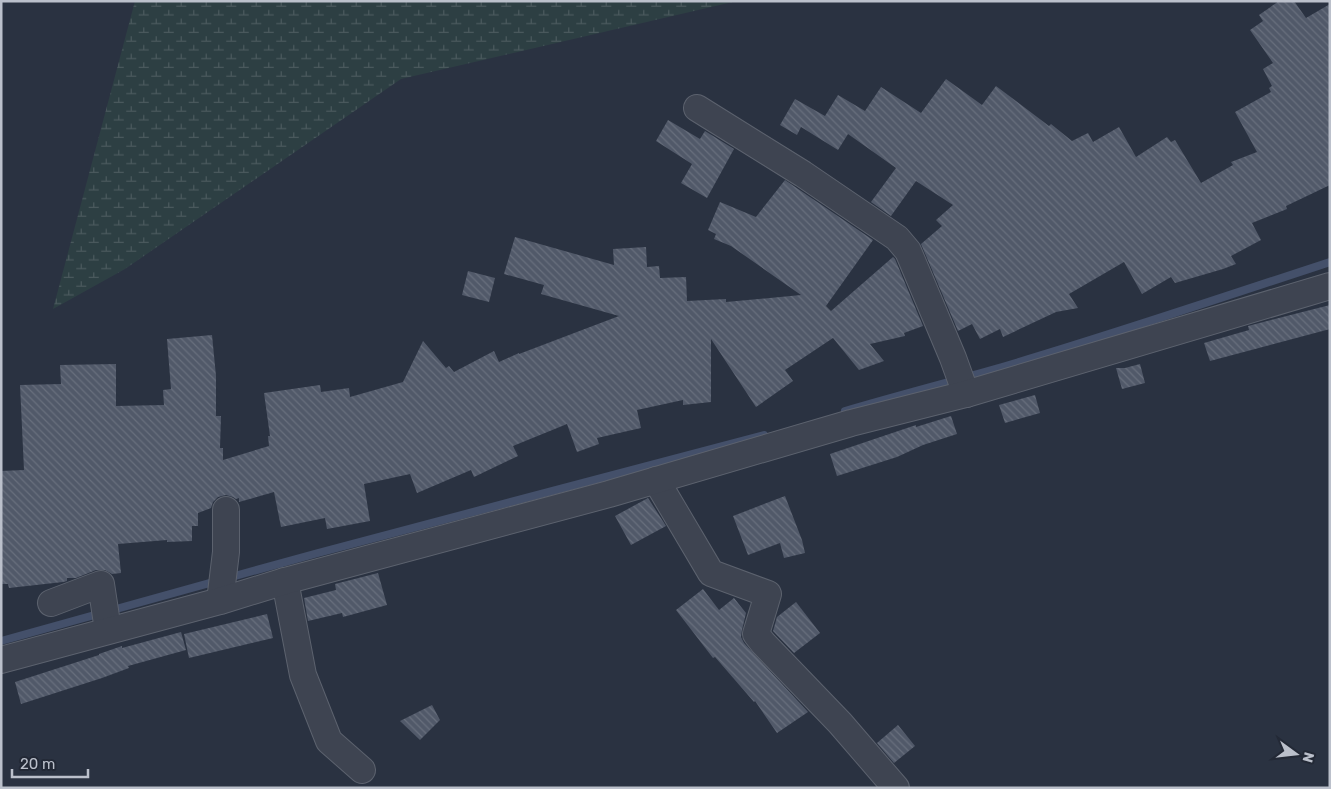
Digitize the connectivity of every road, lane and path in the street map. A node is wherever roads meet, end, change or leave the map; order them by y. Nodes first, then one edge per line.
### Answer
1 (697, 108) dead end
2 (1330, 286) edge
3 (966, 394) junction
4 (656, 480) junction
5 (226, 510) dead end
6 (285, 581) junction
7 (221, 596) junction
8 (51, 603) dead end
9 (108, 627) junction
10 (1, 660) edge
11 (362, 770) dead end
12 (896, 788) edge

1 - 3 street
2 - 3 street
3 - 4 street
4 - 6 street
4 - 12 street
5 - 7 street
6 - 7 street
6 - 11 street
7 - 9 street
8 - 9 street
9 - 10 street

